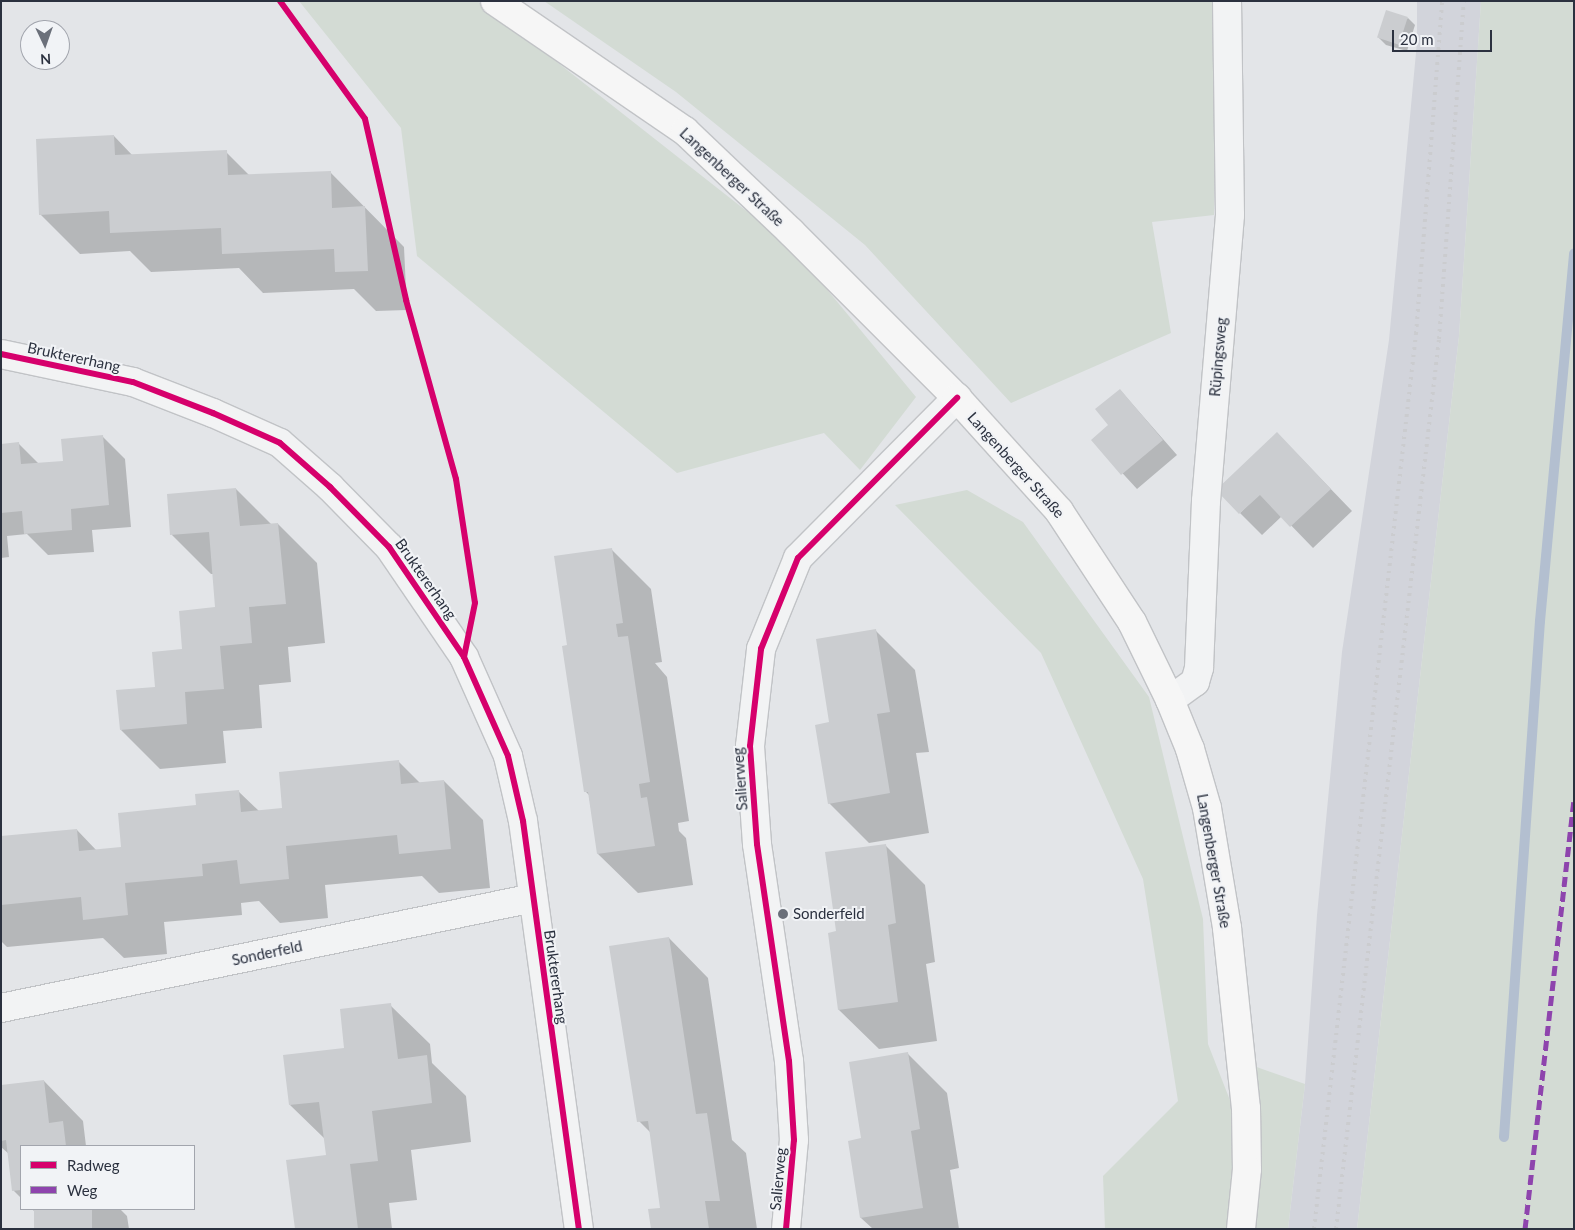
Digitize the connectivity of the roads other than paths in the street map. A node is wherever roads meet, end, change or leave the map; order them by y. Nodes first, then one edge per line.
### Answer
1 (494, 1) edge
2 (1227, 1) edge
3 (1, 354) edge
4 (957, 398) junction
5 (1170, 700) junction
6 (533, 898) junction
7 (1, 1008) edge
8 (579, 1229) edge
9 (786, 1229) edge
10 (1241, 1229) edge

1 - 4 main road, Langenberger Straße
2 - 5 street, Rüpingsweg
3 - 6 street, Bruktererhang
4 - 5 main road, Langenberger Straße
4 - 9 street, Salierweg
5 - 10 main road, Langenberger Straße
6 - 7 street, Sonderfeld
6 - 8 street, Bruktererhang

